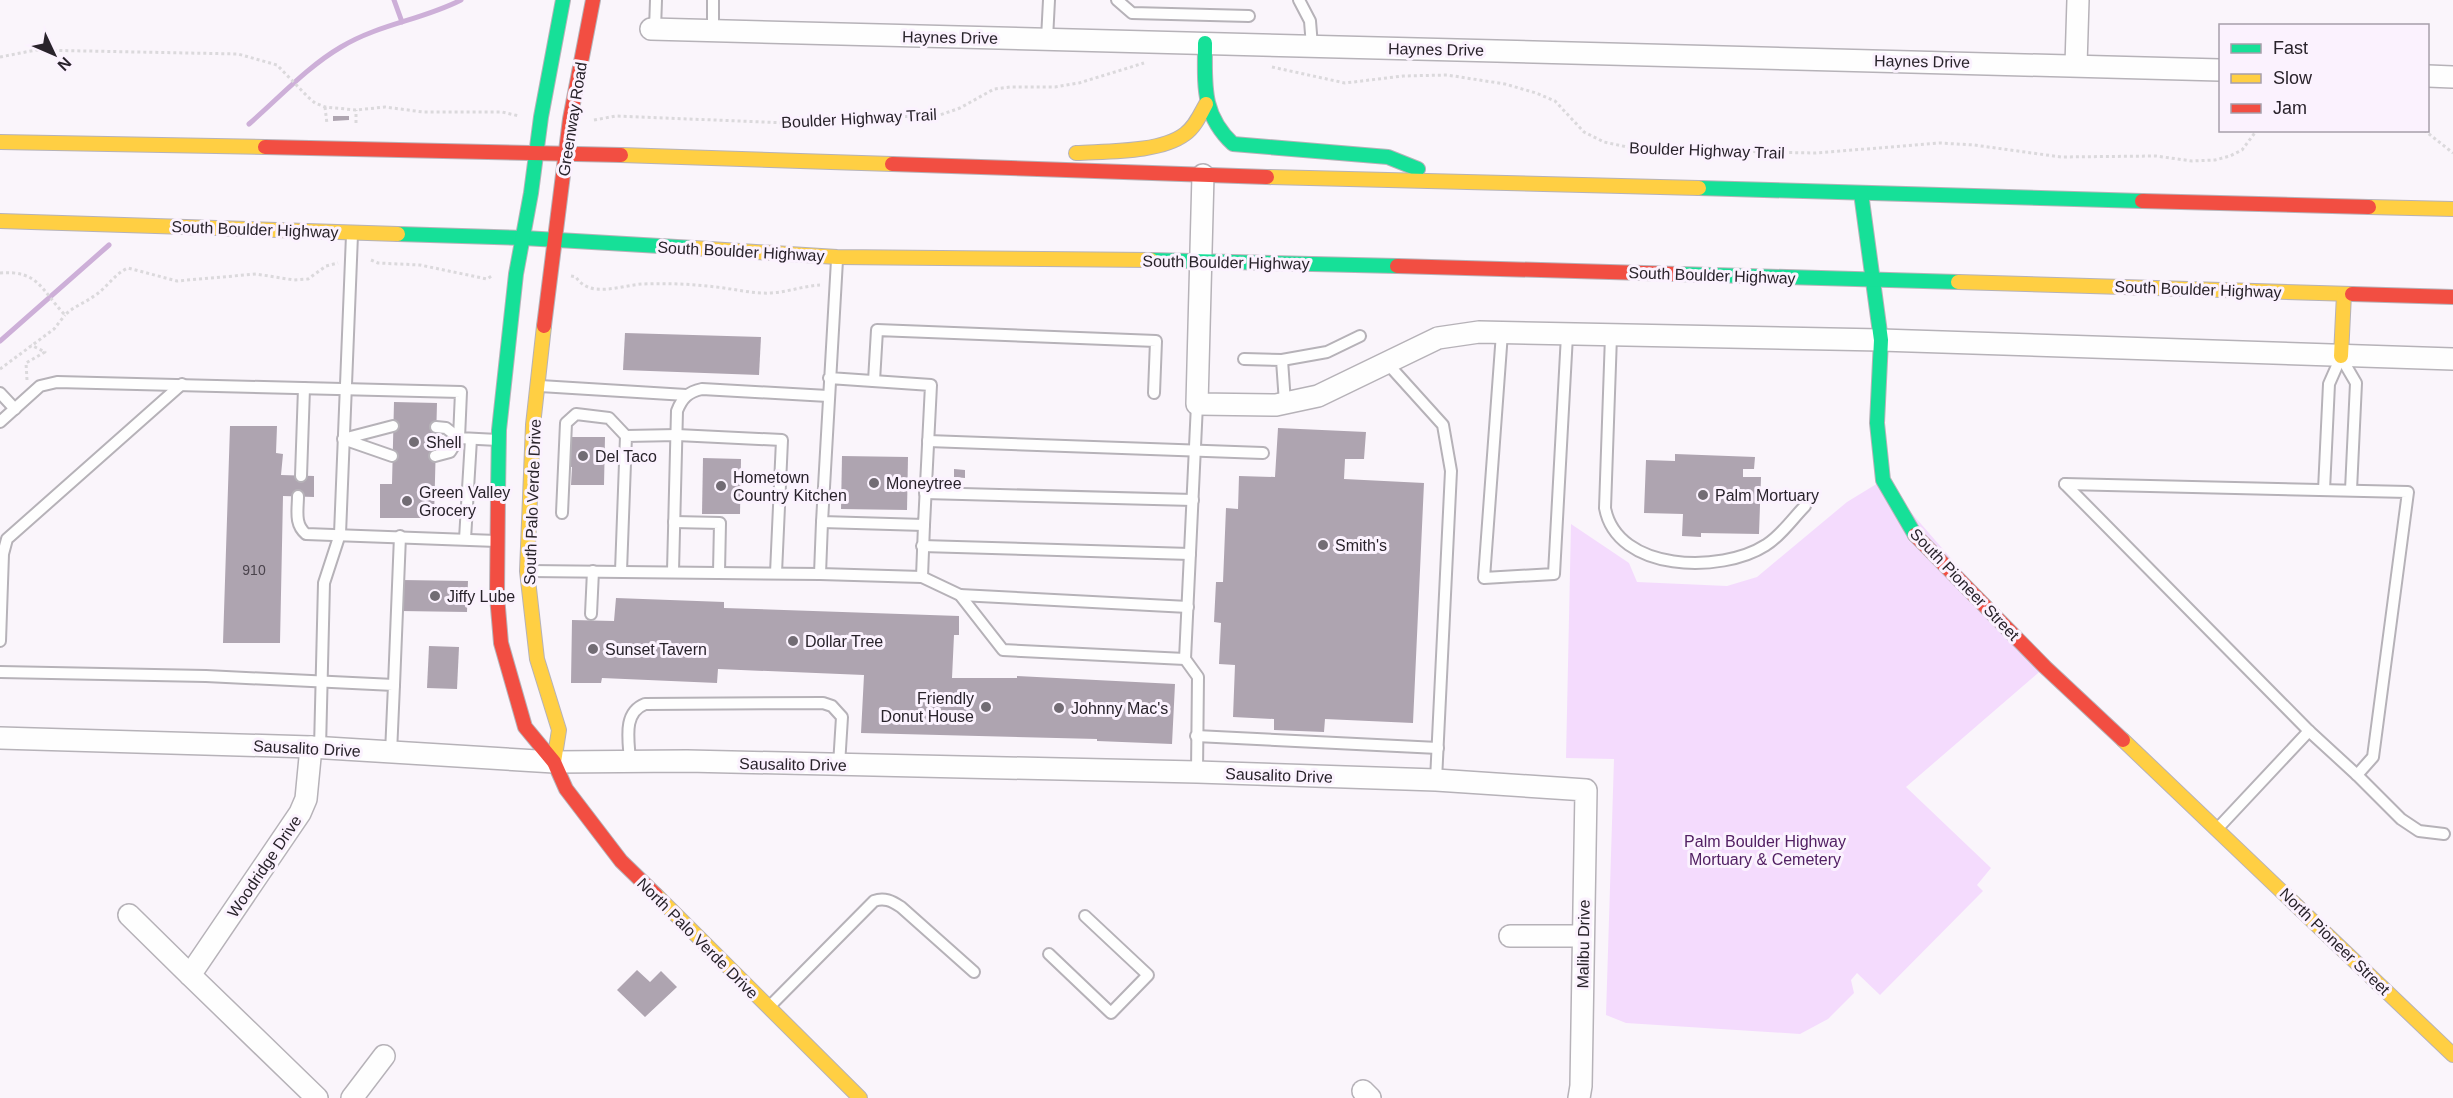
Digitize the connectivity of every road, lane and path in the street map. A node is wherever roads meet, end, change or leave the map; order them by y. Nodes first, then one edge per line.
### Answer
1 (563, 0) edge
2 (593, 0) edge
3 (656, 0) edge
4 (714, 0) edge
5 (1049, 0) edge
6 (1117, 0) edge
7 (1299, 0) edge
8 (2078, 0) edge
9 (1249, 15) dead end
10 (653, 29) joint
11 (713, 31) junction
12 (1047, 39) junction
13 (1205, 43) junction
14 (1312, 46) junction
15 (0, 57) edge
16 (1145, 63) dead end
17 (2076, 65) junction
18 (1268, 66) dead end
19 (2219, 70) edge
20 (2429, 76) edge
21 (2453, 77) edge
22 (1206, 104) junction
23 (325, 108) junction
24 (356, 110) junction
25 (517, 116) dead end
26 (602, 120) dead end
27 (327, 124) dead end
28 (356, 124) dead end
29 (2256, 132) edge
30 (2427, 132) edge
31 (0, 142) edge
32 (537, 152) junction
33 (566, 153) junction
34 (2453, 153) edge
35 (983, 167) junction
36 (1203, 175) junction
37 (1451, 181) junction
38 (1861, 193) junction
39 (2453, 209) edge
40 (0, 221) edge
41 (352, 232) junction
42 (524, 238) junction
43 (554, 239) junction
44 (837, 257) junction
45 (365, 258) dead end
46 (1200, 260) junction
47 (326, 266) dead end
48 (0, 273) edge
49 (497, 273) dead end
50 (576, 277) dead end
51 (1872, 280) junction
52 (835, 284) junction
53 (2344, 294) junction
54 (2453, 297) edge
55 (65, 315) junction
56 (1502, 333) junction
57 (1567, 335) junction
58 (1360, 336) dead end
59 (1611, 336) junction
60 (1881, 340) junction
61 (31, 345) junction
62 (2341, 356) junction
63 (1245, 359) dead end
64 (2453, 359) edge
65 (1282, 360) junction
66 (1387, 363) junction
67 (0, 369) edge
68 (829, 378) junction
69 (874, 381) junction
70 (182, 384) junction
71 (537, 386) junction
72 (304, 388) junction
73 (345, 390) junction
74 (34, 392) junction
75 (0, 393) edge
76 (1154, 393) dead end
77 (686, 395) junction
78 (828, 396) junction
79 (1285, 403) junction
80 (1197, 404) junction
81 (15, 409) junction
82 (0, 422) edge
83 (393, 426) dead end
84 (436, 428) dead end
85 (677, 435) junction
86 (626, 436) junction
87 (459, 438) junction
88 (343, 439) junction
89 (471, 439) junction
90 (499, 440) junction
91 (928, 441) junction
92 (1196, 449) junction
93 (1263, 453) dead end
94 (392, 456) dead end
95 (435, 456) dead end
96 (301, 476) dead end
97 (2324, 490) junction
98 (2350, 490) junction
99 (925, 493) junction
100 (298, 496) dead end
101 (1193, 500) junction
102 (1805, 506) dead end
103 (562, 513) dead end
104 (674, 522) junction
105 (822, 522) junction
106 (924, 525) junction
107 (340, 534) junction
108 (400, 536) junction
109 (465, 539) junction
110 (497, 541) junction
111 (922, 546) junction
112 (1190, 554) junction
113 (512, 568) junction
114 (593, 571) junction
115 (621, 571) junction
116 (673, 571) junction
117 (719, 572) junction
118 (776, 573) junction
119 (820, 574) junction
120 (922, 577) junction
121 (960, 595) junction
122 (1188, 607) junction
123 (591, 614) dead end
124 (0, 641) edge
125 (1185, 659) junction
126 (0, 672) edge
127 (320, 682) junction
128 (394, 685) junction
129 (2309, 731) junction
130 (1196, 735) junction
131 (0, 738) edge
132 (315, 748) junction
133 (1438, 748) junction
134 (391, 753) junction
135 (554, 762) junction
136 (630, 762) junction
137 (840, 765) junction
138 (1197, 772) junction
139 (2357, 775) junction
140 (1436, 780) junction
141 (1586, 790) joint
142 (2217, 828) junction
143 (2444, 834) dead end
144 (129, 915) dead end
145 (1085, 916) dead end
146 (1510, 936) dead end
147 (1582, 936) junction
148 (1048, 954) dead end
149 (974, 972) dead end
150 (190, 975) junction
151 (768, 1008) junction
152 (2453, 1054) edge
153 (384, 1056) dead end
154 (317, 1098) edge
155 (352, 1098) edge
156 (860, 1098) edge
157 (1578, 1098) edge

1 - 32 main road, Greenway Road
2 - 33 main road, Greenway Road
3 - 10 lane
4 - 11 lane
5 - 12 lane
6 - 9 lane
7 - 14 lane
8 - 17 street
10 - 11 street, Haynes Drive
11 - 12 street, Haynes Drive
12 - 13 street, Haynes Drive
13 - 14 street, Haynes Drive
13 - 22 main road
14 - 17 street, Haynes Drive
15 - 23 path
16 - 26 path, Boulder Highway Trail
17 - 19 street, Haynes Drive
18 - 29 path, Boulder Highway Trail
20 - 21 street
22 - 35 main road
22 - 37 main road
23 - 24 path
23 - 27 path
24 - 25 path
24 - 28 path
30 - 34 path
31 - 32 main road
32 - 33 main road
32 - 42 main road, Greenway Road
33 - 35 main road
33 - 43 main road, Greenway Road
35 - 36 main road
36 - 37 main road
36 - 46 street
37 - 38 main road
38 - 39 main road
38 - 51 main road, South Pioneer Street
40 - 41 main road, South Boulder Highway
41 - 42 main road, South Boulder Highway
41 - 73 lane
42 - 43 main road, South Boulder Highway
42 - 90 main road, South Palo Verde Drive
43 - 44 main road, South Boulder Highway
43 - 71 main road, South Palo Verde Drive
44 - 46 main road, South Boulder Highway
44 - 52 lane
45 - 49 path
46 - 51 main road, South Boulder Highway
46 - 80 street
47 - 55 path
48 - 55 path
50 - 52 path
51 - 53 main road, South Boulder Highway
51 - 60 main road, South Pioneer Street
52 - 68 lane
53 - 54 main road, South Boulder Highway
53 - 62 main road
55 - 61 path
56 - 57 street
56 - 57 lane
56 - 66 street
57 - 59 street
58 - 65 lane
59 - 60 street
59 - 102 lane
60 - 62 street
60 - 142 main road, South Pioneer Street
61 - 67 path
61 - 74 path
62 - 64 street
62 - 97 lane
62 - 98 lane
63 - 65 lane
65 - 79 lane
66 - 79 street
66 - 133 lane
68 - 69 lane
68 - 78 lane
69 - 76 lane
69 - 91 lane
70 - 72 lane
70 - 74 lane
70 - 124 lane
71 - 77 lane
71 - 113 main road, South Palo Verde Drive
72 - 73 lane
72 - 96 lane
73 - 87 lane
73 - 88 lane
74 - 81 lane
75 - 81 lane
77 - 78 lane
77 - 85 lane
78 - 105 lane
79 - 80 street
80 - 92 lane
81 - 82 lane
83 - 88 lane
84 - 87 lane
85 - 86 lane
85 - 104 lane
85 - 118 lane
86 - 103 lane
86 - 115 lane
87 - 89 lane
87 - 95 lane
88 - 94 lane
88 - 107 lane
89 - 90 lane
89 - 109 lane
90 - 110 main road, South Palo Verde Drive
91 - 92 lane
91 - 99 lane
92 - 93 lane
92 - 101 lane
97 - 98 lane
97 - 129 lane
98 - 139 lane
99 - 101 lane
99 - 106 lane
100 - 107 lane
101 - 112 lane
104 - 116 lane
104 - 117 lane
105 - 106 lane
105 - 119 lane
106 - 111 lane
107 - 108 lane
107 - 127 lane
108 - 109 lane
108 - 128 lane
109 - 110 lane
110 - 113 main road, South Palo Verde Drive
111 - 112 lane
111 - 120 lane
112 - 122 lane
113 - 114 lane
113 - 135 main road, South Palo Verde Drive
113 - 135 main road, South Palo Verde Drive
114 - 115 lane
114 - 123 lane
115 - 116 lane
116 - 117 lane
117 - 118 lane
118 - 119 lane
119 - 120 lane
120 - 121 lane
121 - 122 lane
121 - 125 lane
122 - 125 lane
125 - 130 lane
126 - 127 lane
127 - 128 lane
127 - 132 lane
128 - 134 lane
129 - 139 lane
129 - 142 lane
130 - 133 lane
130 - 138 lane
131 - 132 street, Sausalito Drive
132 - 134 street, Sausalito Drive
132 - 150 street, Woodridge Drive
133 - 140 lane
134 - 135 street, Sausalito Drive
135 - 136 street, Sausalito Drive
135 - 151 main road, North Palo Verde Drive
136 - 137 street, Sausalito Drive
136 - 137 lane
137 - 138 street, Sausalito Drive
138 - 140 street, Sausalito Drive
139 - 143 lane
140 - 141 street, Sausalito Drive
141 - 147 street, Malibu Drive
142 - 152 main road, North Pioneer Street
144 - 150 street
145 - 148 lane
146 - 147 street
147 - 157 street, Malibu Drive
149 - 151 lane
150 - 154 street
151 - 156 main road, North Palo Verde Drive
153 - 155 street

